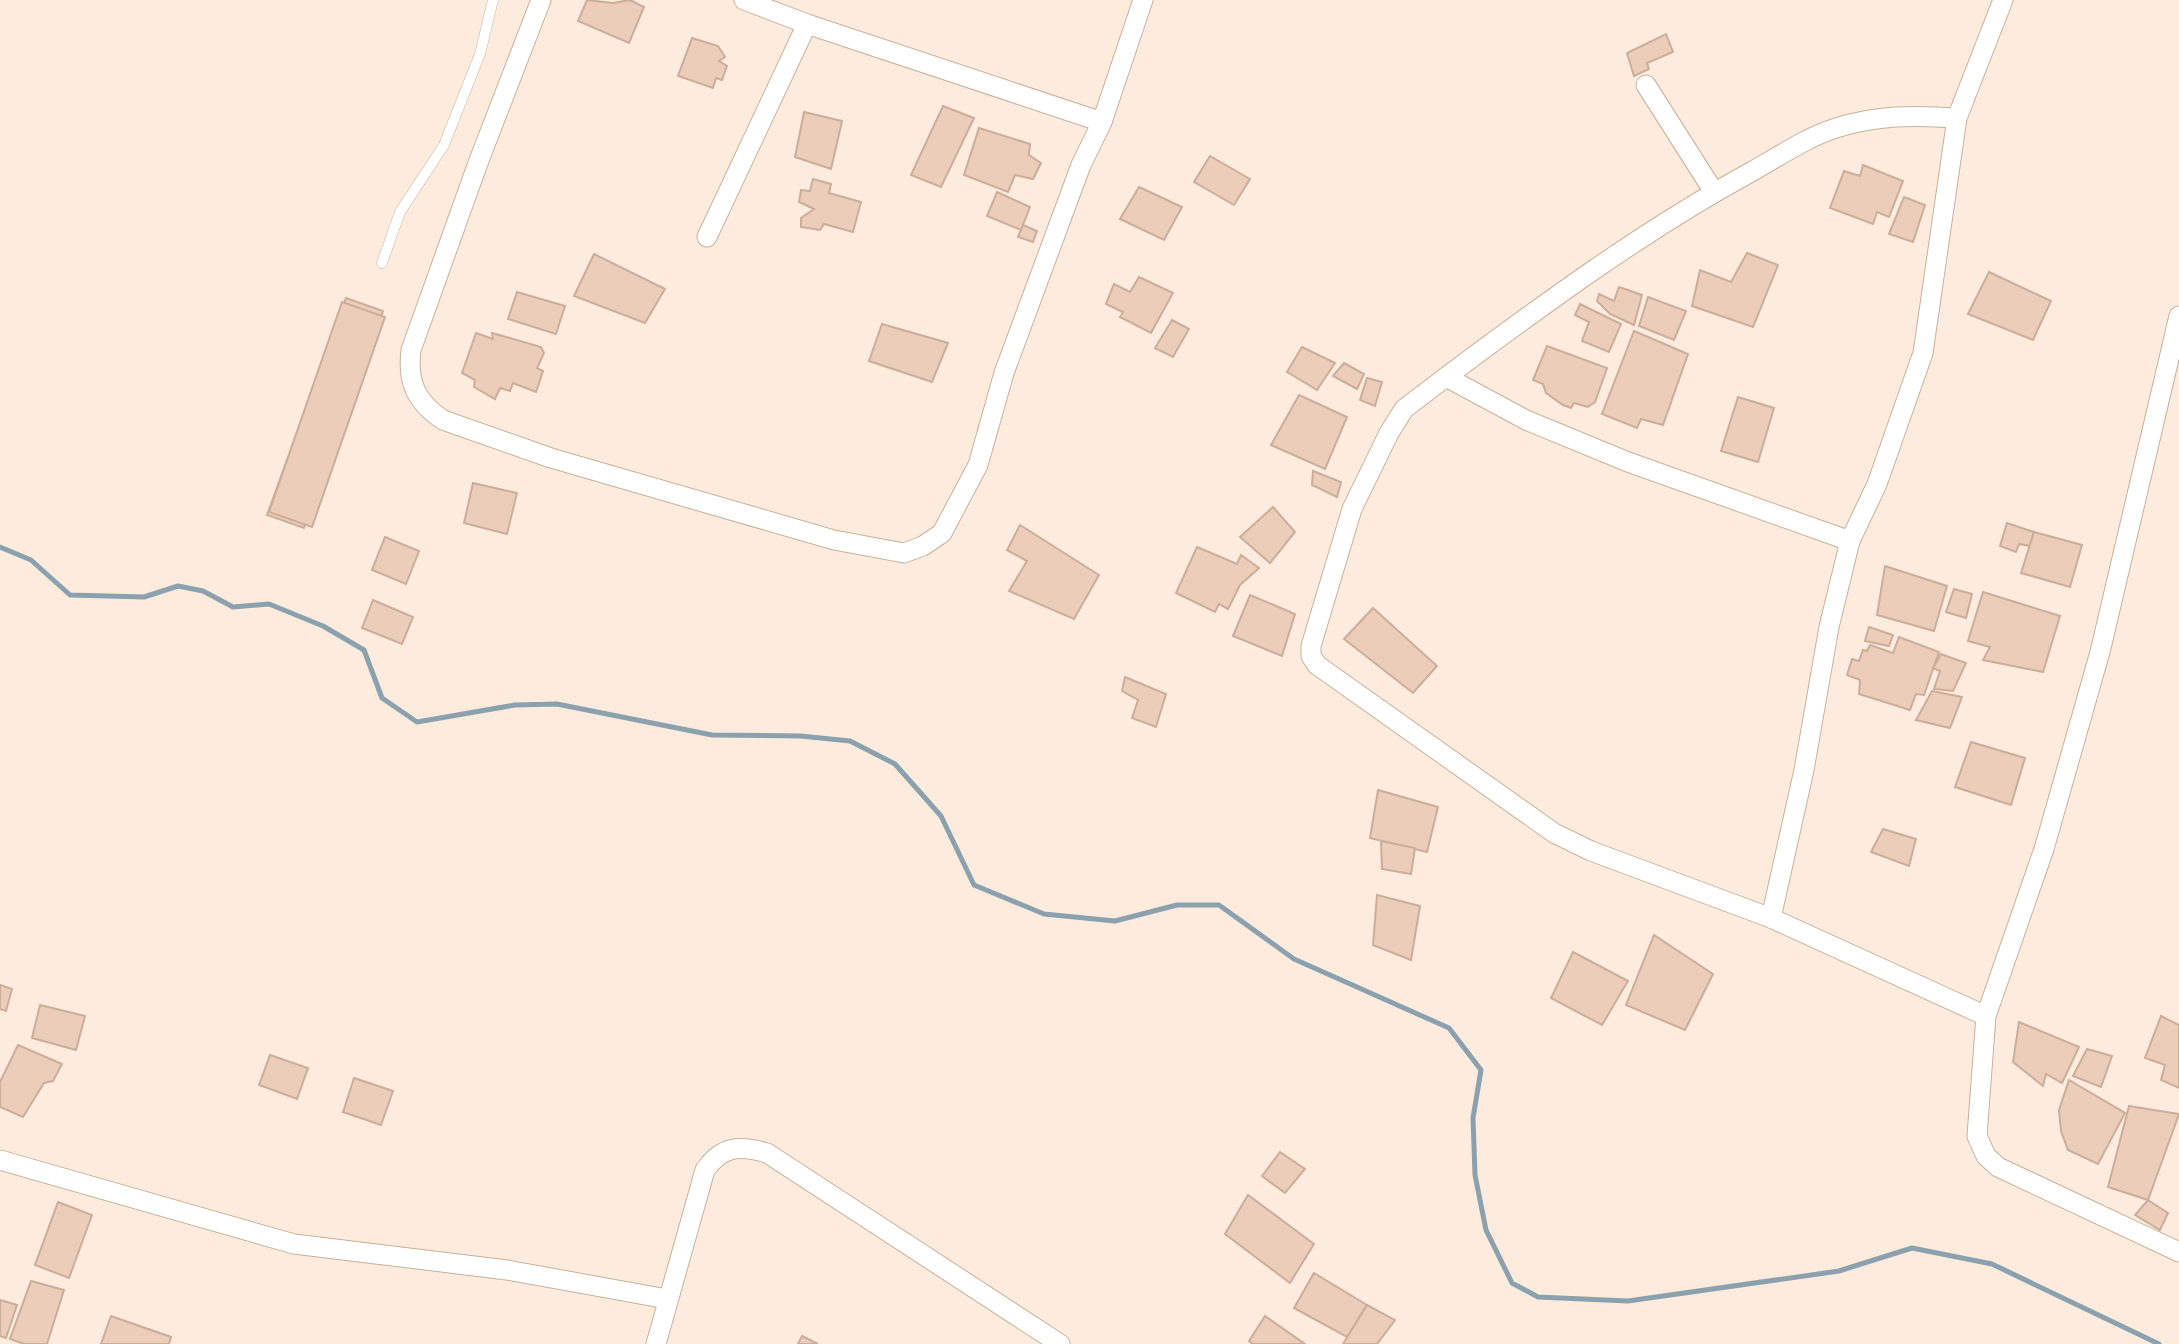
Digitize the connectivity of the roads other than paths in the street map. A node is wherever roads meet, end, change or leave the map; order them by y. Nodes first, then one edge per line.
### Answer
1 (493, 0) edge
2 (541, 0) edge
3 (744, 0) edge
4 (1143, 0) edge
5 (2003, 0) edge
6 (807, 24) junction
7 (1646, 85) dead end
8 (1957, 118) junction
9 (1102, 122) junction
10 (1714, 192) junction
11 (707, 237) dead end
12 (382, 263) dead end
13 (2179, 316) edge
14 (1446, 377) junction
15 (1850, 541) junction
16 (1771, 919) junction
17 (1986, 1016) junction
18 (0, 1160) edge
19 (2179, 1252) edge
20 (667, 1299) junction
21 (656, 1344) edge
22 (1060, 1344) edge

1 - 12 lane
2 - 9 street
3 - 6 street
4 - 9 street
5 - 8 street
6 - 9 street
6 - 11 street
7 - 10 street
8 - 10 street
8 - 15 street
10 - 14 street
13 - 17 street
14 - 15 street
14 - 16 street
15 - 16 street
16 - 17 street
17 - 19 street
18 - 20 street
20 - 21 street
20 - 22 street

